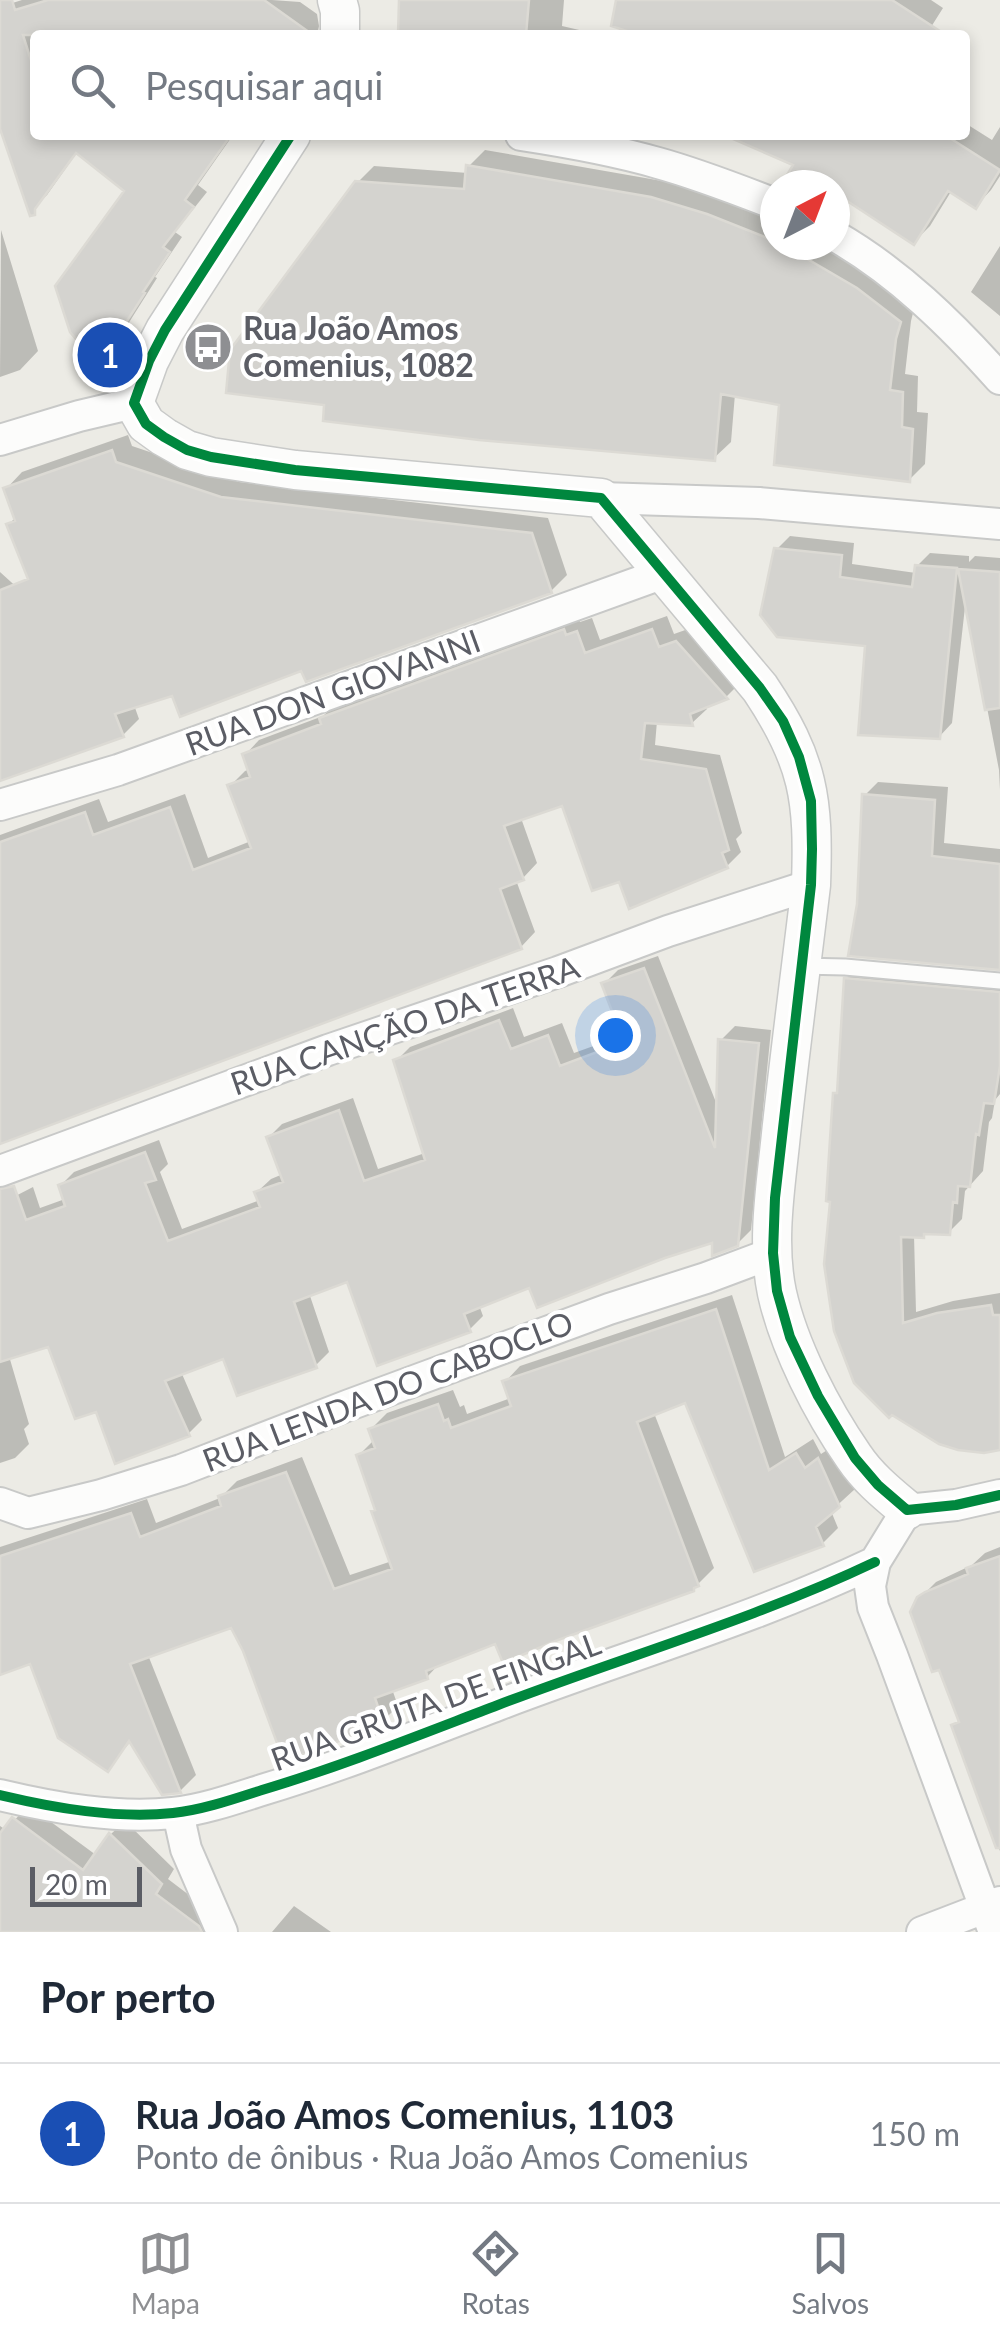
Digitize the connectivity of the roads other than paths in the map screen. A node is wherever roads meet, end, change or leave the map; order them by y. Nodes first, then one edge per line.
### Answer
1 (337, 0) edge
2 (340, 30) edge
3 (287, 140) edge
4 (552, 140) edge
5 (760, 199) edge
6 (850, 247) edge
7 (1000, 378) edge
8 (134, 403) junction
9 (0, 440) edge
10 (601, 498) junction
11 (1000, 524) edge
12 (664, 573) junction
13 (0, 806) edge
14 (811, 885) junction
15 (801, 966) junction
16 (1000, 981) edge
17 (0, 1171) edge
18 (773, 1253) junction
19 (1000, 1495) edge
20 (0, 1504) edge
21 (907, 1510) junction
22 (874, 1562) junction
23 (0, 1794) edge
24 (178, 1813) junction
25 (993, 1914) edge
26 (219, 1927) edge
27 (922, 1932) edge

1 - 2 street
3 - 8 street
4 - 5 street
6 - 7 street
8 - 9 street
8 - 10 street
10 - 11 street
10 - 12 street
12 - 13 street, RUA DON GIOVANNI
12 - 14 street
14 - 15 street
14 - 17 street, RUA CANÇÃO DA TERRA
15 - 16 lane
15 - 18 street
18 - 20 street, RUA LENDA DO CABOCLO
18 - 21 street
19 - 21 street
21 - 22 street
22 - 24 street, RUA GRUTA DE FINGAL
22 - 25 street
23 - 24 street, RUA GRUTA DE FINGAL
24 - 26 street
25 - 27 street

